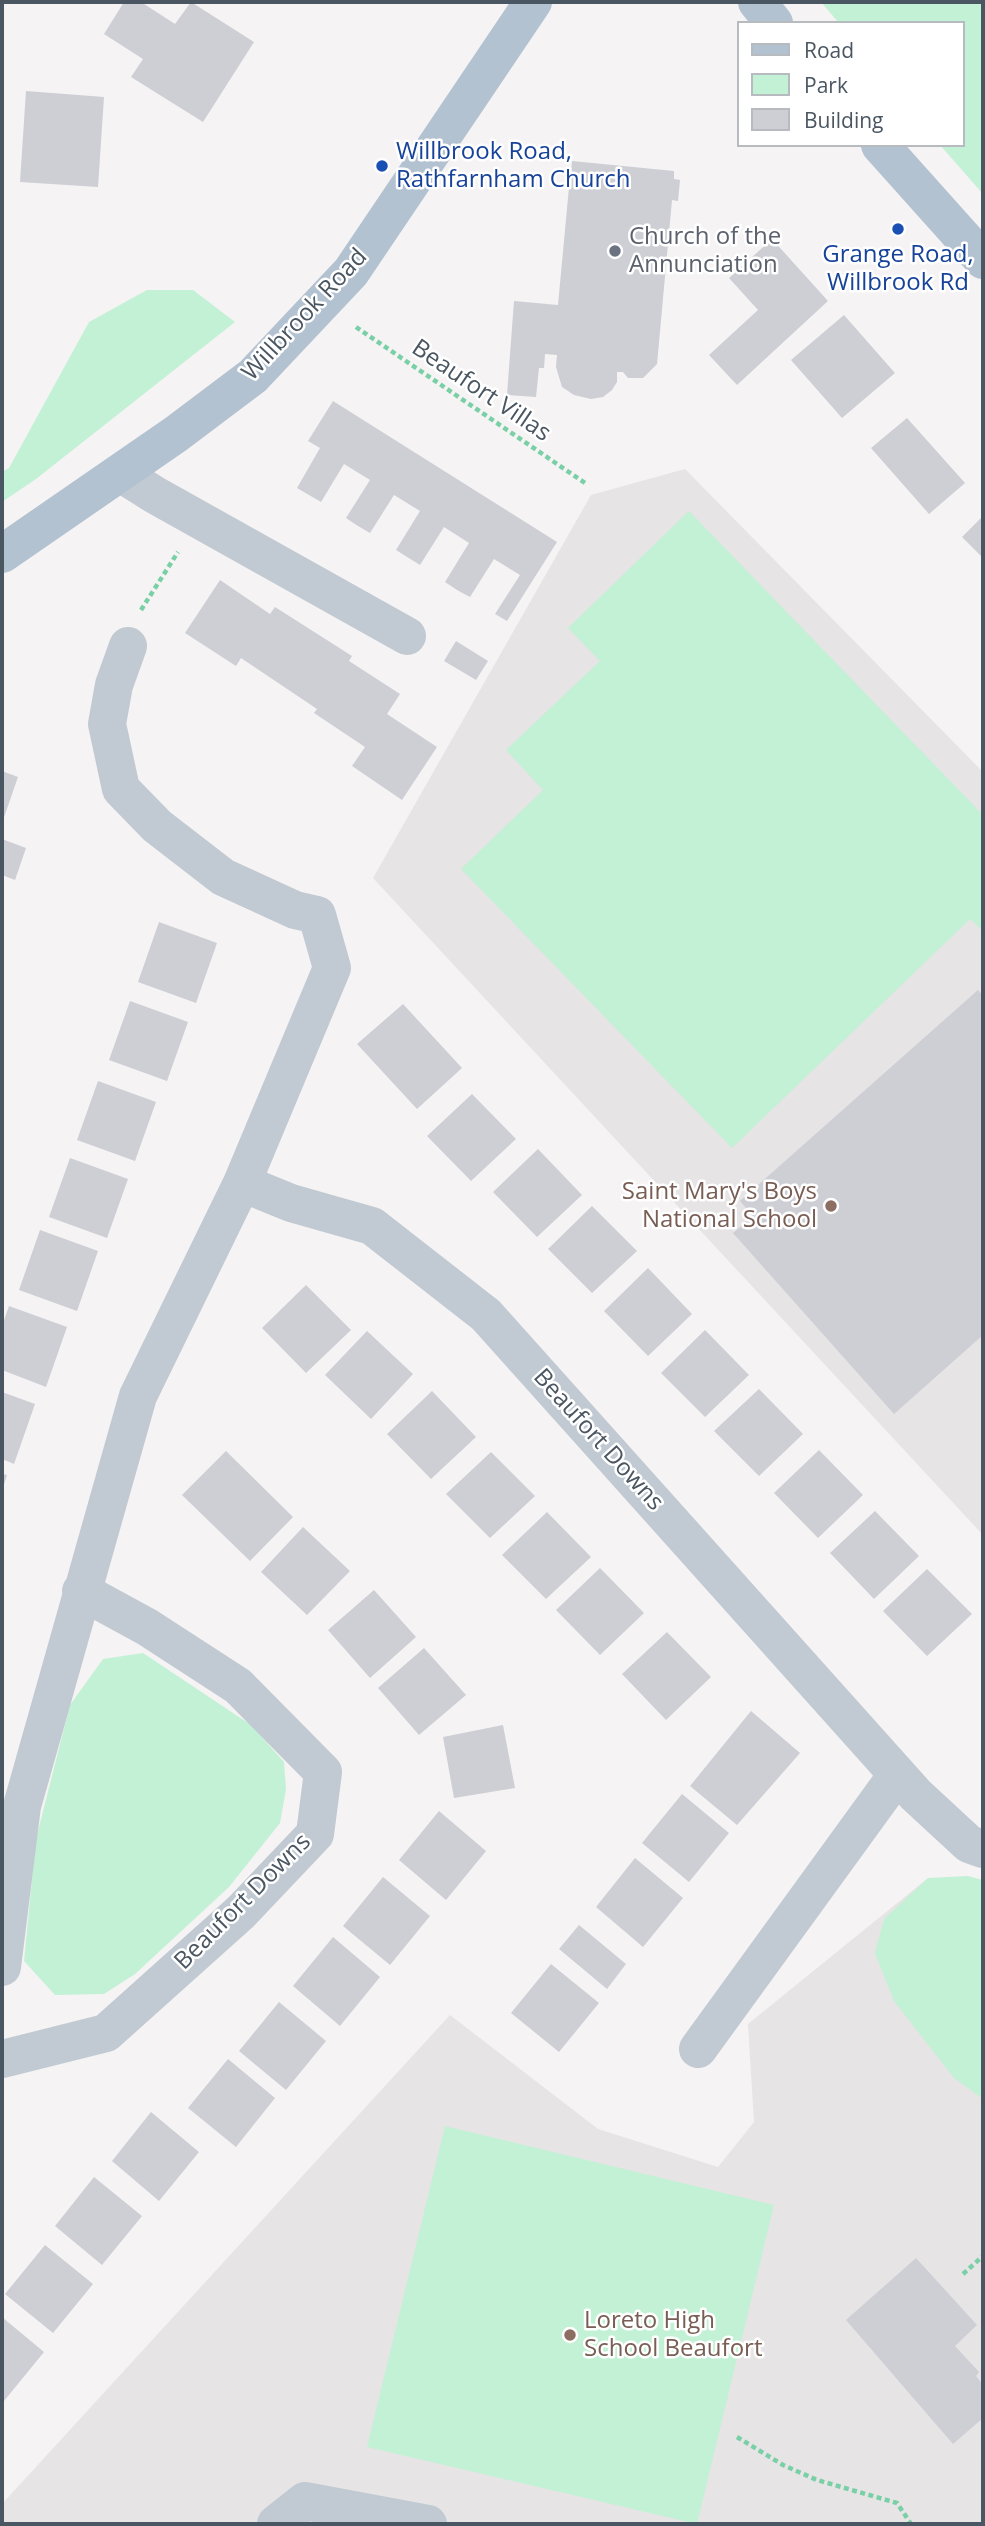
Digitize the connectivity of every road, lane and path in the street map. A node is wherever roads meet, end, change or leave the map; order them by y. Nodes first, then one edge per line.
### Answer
1 (533, 2) edge
2 (757, 2) edge
3 (772, 21) edge
4 (882, 147) edge
5 (983, 260) edge
6 (356, 327) dead end
7 (120, 473) junction
8 (585, 484) dead end
9 (182, 545) dead end
10 (2, 554) edge
11 (131, 633) joint
12 (407, 636) dead end
13 (242, 1183) junction
14 (81, 1591) junction
15 (897, 1775) junction
16 (983, 1849) edge
17 (2, 1967) edge
18 (698, 2049) dead end
19 (2, 2059) edge
20 (983, 2256) edge
21 (963, 2274) dead end
22 (737, 2437) dead end
23 (276, 2524) edge
24 (428, 2524) edge
25 (911, 2524) edge

1 - 7 main road, Willbrook Road
2 - 3 main road
4 - 5 main road
6 - 8 path, Beaufort Villas
7 - 10 main road, Willbrook Road
7 - 12 street
9 - 11 path
11 - 13 street
13 - 14 street
13 - 15 street, Beaufort Downs
14 - 17 street
14 - 19 street, Beaufort Downs
15 - 16 street, Beaufort Downs
15 - 18 street
20 - 21 path
22 - 25 path
23 - 24 street

